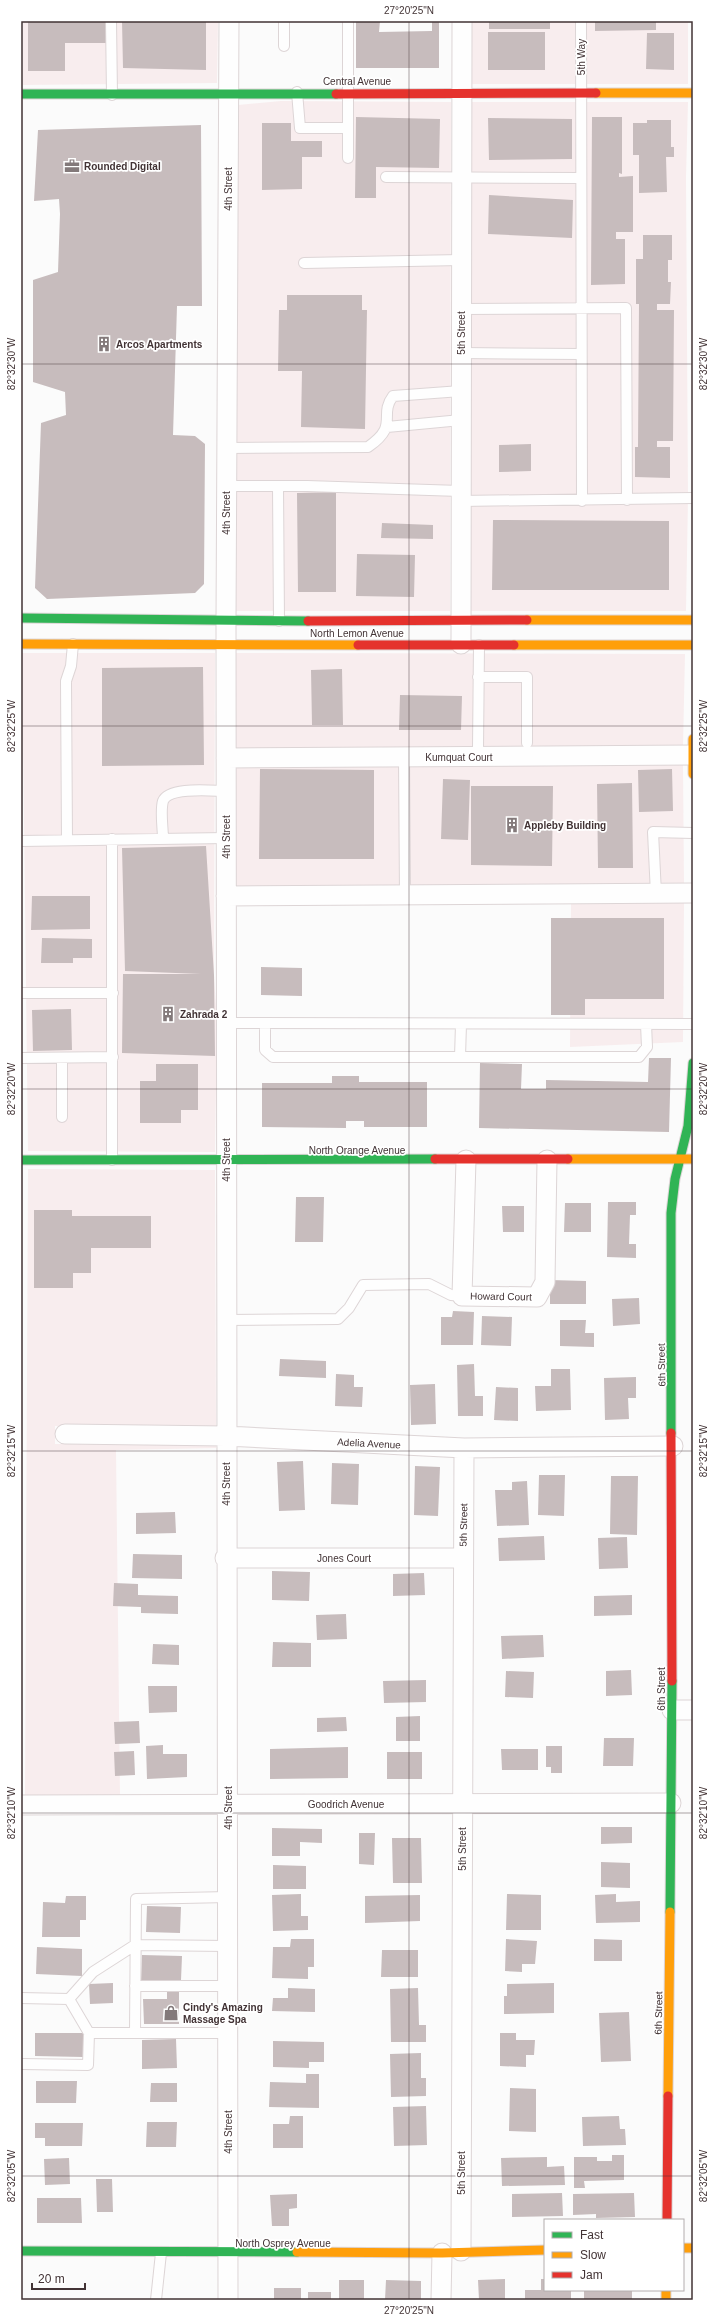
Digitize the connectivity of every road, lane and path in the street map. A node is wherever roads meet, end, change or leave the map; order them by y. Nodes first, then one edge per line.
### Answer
1 (111, 21) edge
2 (229, 21) edge
3 (284, 21) edge
4 (348, 21) edge
5 (462, 21) edge
6 (581, 21) edge
7 (284, 46) dead end
8 (228, 92) junction
9 (297, 92) junction
10 (349, 92) junction
11 (462, 92) junction
12 (693, 93) edge
13 (21, 94) edge
14 (112, 94) junction
15 (581, 94) junction
16 (348, 128) junction
17 (348, 158) dead end
18 (386, 177) dead end
19 (461, 177) junction
20 (580, 178) junction
21 (461, 260) junction
22 (304, 263) dead end
23 (580, 308) junction
24 (461, 309) junction
25 (461, 353) junction
26 (581, 354) junction
27 (461, 391) junction
28 (461, 420) junction
29 (387, 427) junction
30 (227, 448) junction
31 (226, 486) junction
32 (278, 486) junction
33 (460, 496) junction
34 (693, 498) edge
35 (626, 500) junction
36 (582, 501) junction
37 (21, 618) edge
38 (226, 620) junction
39 (279, 620) junction
40 (460, 620) junction
41 (693, 620) edge
42 (21, 644) edge
43 (73, 644) junction
44 (226, 644) junction
45 (470, 644) junction
46 (693, 645) edge
47 (478, 677) junction
48 (693, 739) edge
49 (528, 743) dead end
50 (478, 748) dead end
51 (693, 755) edge
52 (404, 757) junction
53 (226, 758) junction
54 (693, 774) edge
55 (226, 791) junction
56 (693, 833) edge
57 (226, 838) junction
58 (163, 839) junction
59 (67, 840) junction
60 (112, 840) junction
61 (21, 841) edge
62 (656, 894) junction
63 (693, 894) edge
64 (405, 895) junction
65 (226, 896) junction
66 (21, 993) edge
67 (113, 993) junction
68 (227, 1023) junction
69 (265, 1023) junction
70 (462, 1024) junction
71 (646, 1024) junction
72 (693, 1024) edge
73 (113, 1057) junction
74 (460, 1057) junction
75 (21, 1058) edge
76 (62, 1058) junction
77 (693, 1063) edge
78 (62, 1117) dead end
79 (679, 1159) junction
80 (693, 1159) edge
81 (21, 1160) edge
82 (112, 1160) junction
83 (466, 1160) junction
84 (547, 1160) junction
85 (226, 1161) junction
86 (462, 1296) junction
87 (226, 1320) junction
88 (65, 1434) dead end
89 (226, 1436) junction
90 (673, 1446) junction
91 (464, 1448) junction
92 (225, 1558) junction
93 (462, 1558) junction
94 (672, 1710) junction
95 (693, 1710) edge
96 (671, 1803) junction
97 (228, 1804) junction
98 (21, 1805) edge
99 (462, 1805) junction
100 (228, 1897) junction
101 (135, 1945) junction
102 (228, 1946) junction
103 (135, 1986) junction
104 (228, 1986) junction
105 (21, 1998) edge
106 (69, 1999) junction
107 (89, 2033) junction
108 (135, 2033) junction
109 (228, 2033) junction
110 (21, 2064) edge
111 (667, 2219) edge
112 (544, 2250) edge
113 (21, 2251) edge
114 (461, 2251) junction
115 (160, 2253) junction
116 (442, 2253) junction
117 (228, 2254) junction
118 (156, 2300) edge
119 (228, 2300) edge
120 (442, 2300) edge

1 - 14 lane
2 - 8 street, 4th Street
3 - 7 lane
4 - 10 lane
5 - 11 street, 5th Street
6 - 15 lane, 5th Way
8 - 9 street, Central Avenue
8 - 14 street, Central Avenue
8 - 30 street, 4th Street
9 - 10 street, Central Avenue
9 - 16 lane
10 - 11 street, Central Avenue
10 - 16 lane
11 - 15 street, Central Avenue
11 - 19 street, 5th Street
12 - 15 street, Central Avenue
13 - 14 street, Central Avenue
15 - 20 lane, 5th Way
16 - 17 lane
18 - 19 lane
19 - 20 lane
19 - 21 street, 5th Street
20 - 23 lane, 5th Way
21 - 22 lane
21 - 24 street, 5th Street
23 - 24 lane
23 - 26 lane, 5th Way
23 - 35 lane
24 - 25 street, 5th Street
25 - 26 lane
25 - 27 street, 5th Street
26 - 36 lane, 5th Way
27 - 28 street, 5th Street
27 - 29 lane
28 - 29 lane
28 - 33 street, 5th Street
29 - 30 lane
30 - 31 street, 4th Street
31 - 32 lane
31 - 38 street, 4th Street
32 - 33 lane
32 - 39 lane
33 - 36 lane
33 - 40 street, 5th Street
34 - 35 lane
35 - 36 lane
37 - 38 street
38 - 39 street
38 - 44 street, 4th Street
39 - 40 street
40 - 41 street
40 - 45 street, 5th Street
42 - 43 street, North Lemon Avenue
43 - 44 street, North Lemon Avenue
43 - 59 lane
44 - 45 street, North Lemon Avenue
44 - 53 street, 4th Street
45 - 46 street, North Lemon Avenue
45 - 47 lane
47 - 49 lane
47 - 50 lane
48 - 51 street
51 - 52 street, Kumquat Court
51 - 54 street
52 - 53 street, Kumquat Court
52 - 64 lane
53 - 55 street, 4th Street
55 - 57 street, 4th Street
55 - 58 lane
56 - 62 lane
57 - 58 lane
57 - 65 street, 4th Street
58 - 60 lane
59 - 60 lane
59 - 61 lane
60 - 67 lane
62 - 63 street
62 - 64 street
64 - 65 street
65 - 68 street, 4th Street
66 - 67 lane
67 - 73 lane
68 - 69 lane
68 - 85 street, 4th Street
69 - 70 lane
69 - 74 lane
70 - 71 lane
70 - 74 lane
71 - 72 lane
71 - 74 lane
73 - 76 lane
73 - 82 lane
75 - 76 lane
76 - 78 lane
77 - 79 street, 6th Street
79 - 80 street, North Orange Avenue
79 - 84 street, North Orange Avenue
79 - 90 street, 6th Street
81 - 82 street, North Orange Avenue
82 - 85 street, North Orange Avenue
83 - 84 street, North Orange Avenue
83 - 85 street, North Orange Avenue
83 - 86 street, Howard Court
84 - 86 street, Howard Court
85 - 87 street, 4th Street
86 - 87 lane
87 - 89 street, 4th Street
88 - 89 street, Adelia Avenue
89 - 91 street, Adelia Avenue
89 - 92 street, 4th Street
90 - 91 street, Adelia Avenue
90 - 94 street, 6th Street
91 - 93 street, 5th Street
92 - 93 street, Jones Court
92 - 97 street, 4th Street
93 - 99 street, 5th Street
94 - 95 street
94 - 96 street, 6th Street
96 - 99 street, Goodrich Avenue
96 - 111 street, 6th Street
97 - 98 street, Goodrich Avenue
97 - 99 street, Goodrich Avenue
97 - 100 street, 4th Street
99 - 114 street, 5th Street
100 - 101 lane
100 - 102 street, 4th Street
101 - 102 lane
101 - 103 lane
101 - 106 lane
102 - 104 street, 4th Street
103 - 104 lane
103 - 108 lane
104 - 109 street, 4th Street
105 - 106 lane
106 - 107 lane
107 - 108 lane
107 - 110 lane
108 - 109 lane
109 - 117 street, 4th Street
112 - 114 street, North Osprey Avenue
113 - 115 street, North Osprey Avenue
114 - 116 street, North Osprey Avenue
115 - 117 street, North Osprey Avenue
115 - 118 lane
116 - 117 street, North Osprey Avenue
116 - 120 street
117 - 119 street, 4th Street

